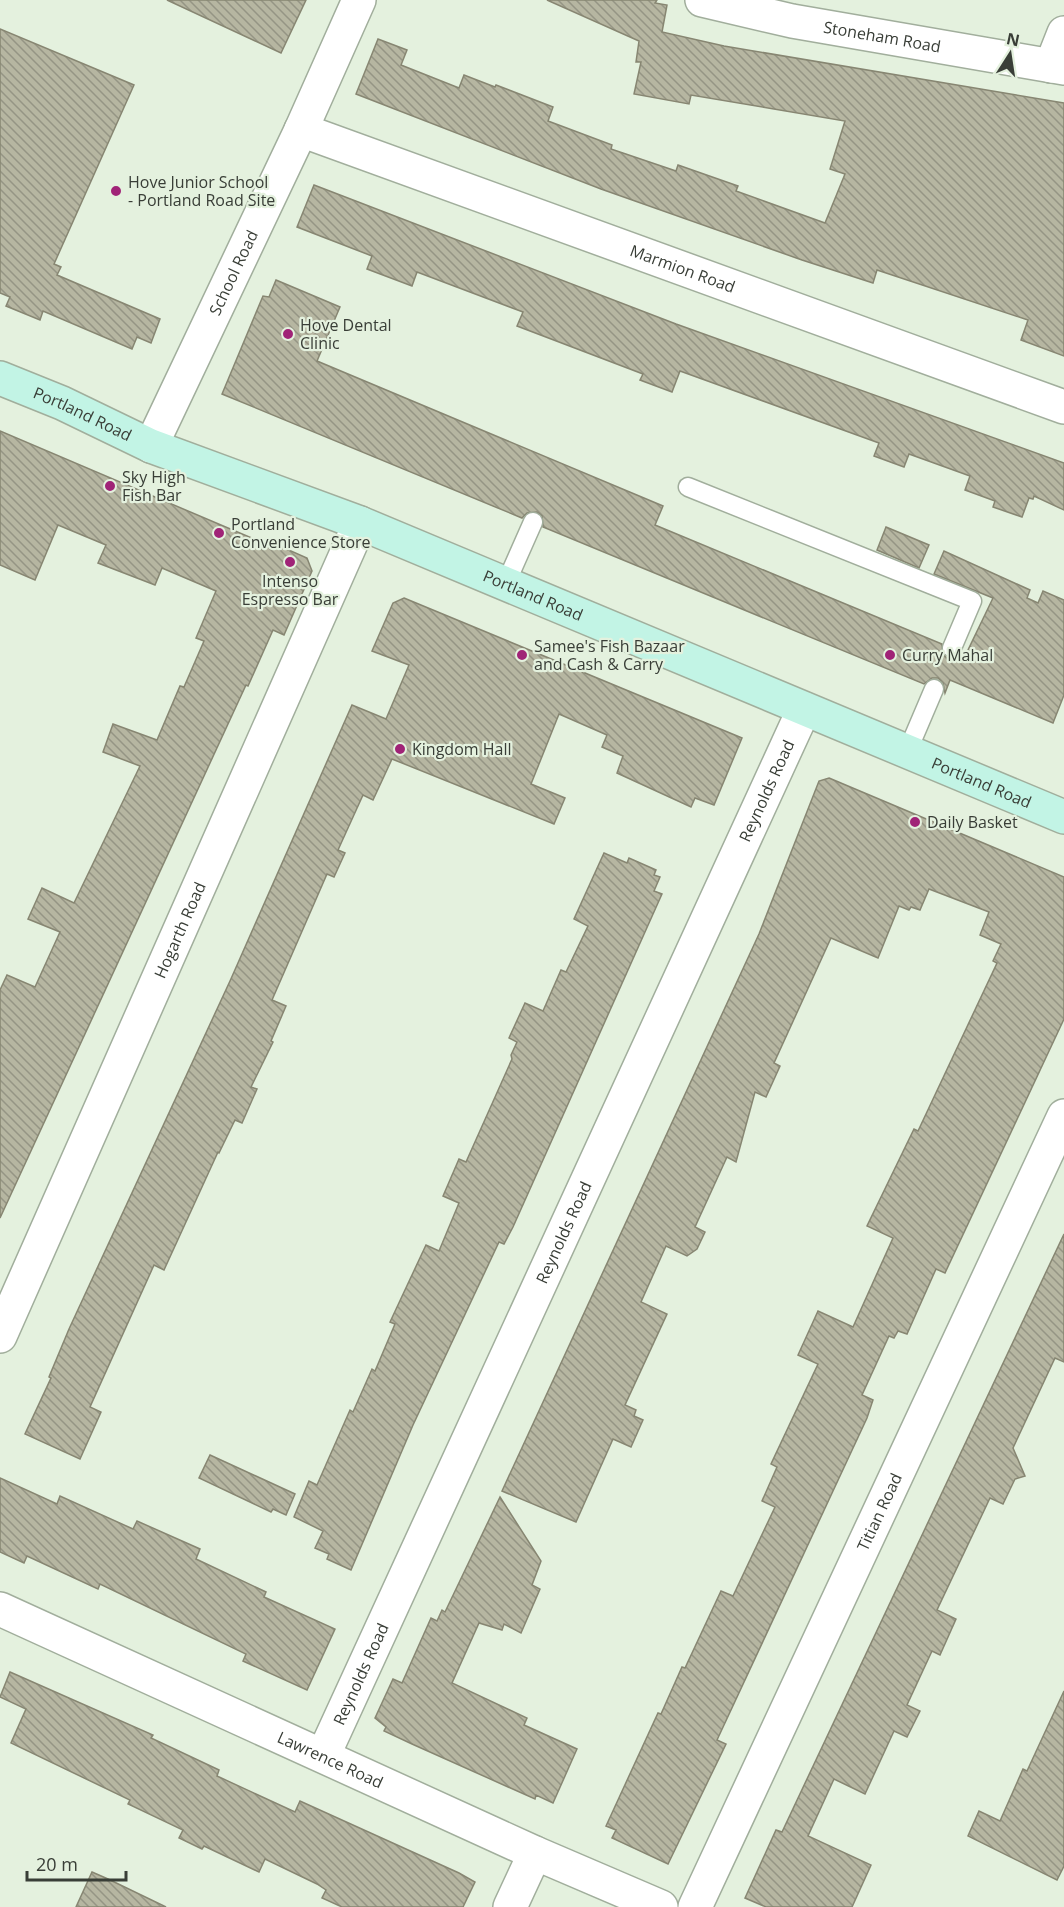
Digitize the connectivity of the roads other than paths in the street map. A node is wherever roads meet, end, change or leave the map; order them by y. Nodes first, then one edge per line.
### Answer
1 (359, 0) edge
2 (702, 0) edge
3 (796, 11) edge
4 (1064, 33) edge
5 (1057, 67) edge
6 (301, 130) junction
7 (0, 378) edge
8 (1064, 407) edge
9 (151, 446) junction
10 (688, 487) dead end
11 (533, 522) dead end
12 (360, 523) junction
13 (506, 584) junction
14 (952, 648) dead end
15 (934, 688) dead end
16 (804, 710) junction
17 (908, 750) junction
18 (1064, 817) edge
19 (1064, 1116) edge
20 (0, 1336) edge
21 (0, 1609) edge
22 (324, 1754) junction
23 (535, 1852) junction
24 (510, 1907) edge
25 (661, 1907) edge
26 (695, 1907) edge

1 - 6 street, School Road
2 - 3 street, Stoneham Road
3 - 5 street, Stoneham Road
4 - 5 street
6 - 8 street, Marmion Road
6 - 9 street, School Road
7 - 9 street, Portland Road
9 - 12 street, Portland Road
10 - 14 lane
11 - 13 lane
12 - 13 street, Portland Road
12 - 20 street, Hogarth Road
13 - 16 street, Portland Road
15 - 17 lane
16 - 17 street, Portland Road
16 - 22 street, Reynolds Road
17 - 18 street, Portland Road
19 - 26 street, Titian Road
21 - 22 street, Lawrence Road
22 - 23 street, Lawrence Road
23 - 24 street
23 - 25 street, Lawrence Road

